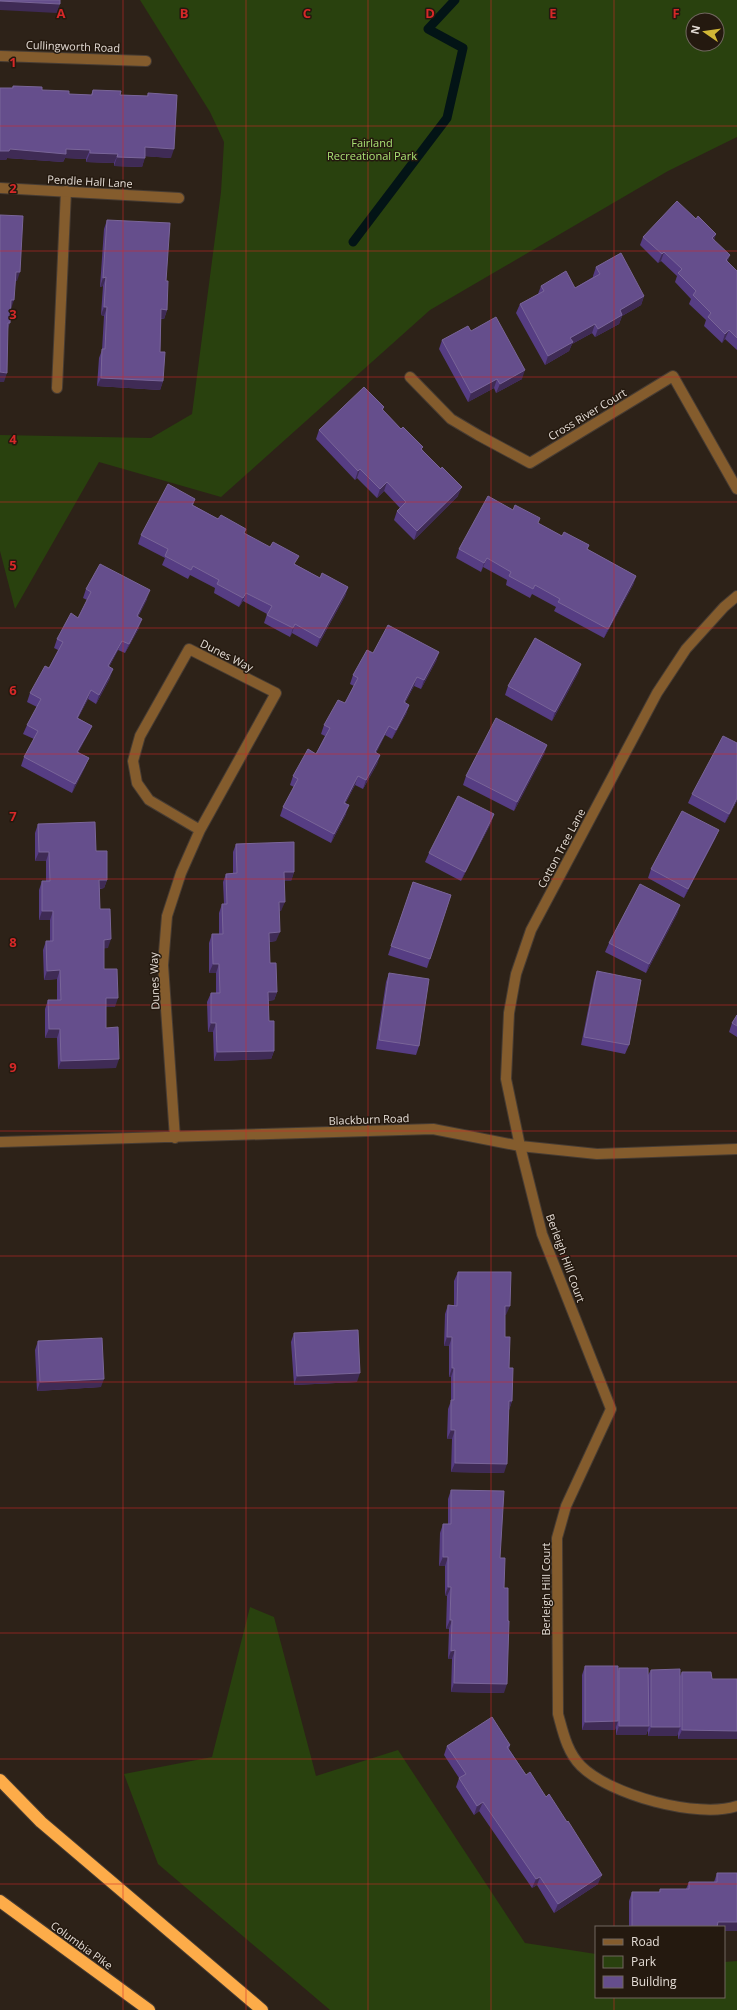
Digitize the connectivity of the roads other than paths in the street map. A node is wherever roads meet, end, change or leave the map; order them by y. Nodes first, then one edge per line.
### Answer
1 (0, 56) edge
2 (146, 61) dead end
3 (0, 188) edge
4 (66, 191) junction
5 (179, 198) dead end
6 (410, 377) dead end
7 (57, 388) dead end
8 (737, 489) edge
9 (737, 596) edge
10 (200, 830) junction
11 (175, 1138) junction
12 (0, 1142) edge
13 (520, 1146) junction
14 (737, 1149) edge
15 (0, 1780) edge
16 (737, 1806) edge
17 (0, 1901) edge
18 (149, 2010) edge
19 (262, 2010) edge

1 - 2 street, Cullingworth Road
3 - 4 street, Pendle Hall Lane
4 - 5 street, Pendle Hall Lane
4 - 7 street
6 - 8 street, Cross River Court
9 - 13 street, Cotton Tree Lane
10 - 10 street, Dunes Way
10 - 11 street, Dunes Way
11 - 12 street, Blackburn Road
11 - 13 street, Blackburn Road
13 - 14 street, Blackburn Road
13 - 16 street, Berleigh Hill Court
15 - 19 highway
17 - 18 highway, Columbia Pike

